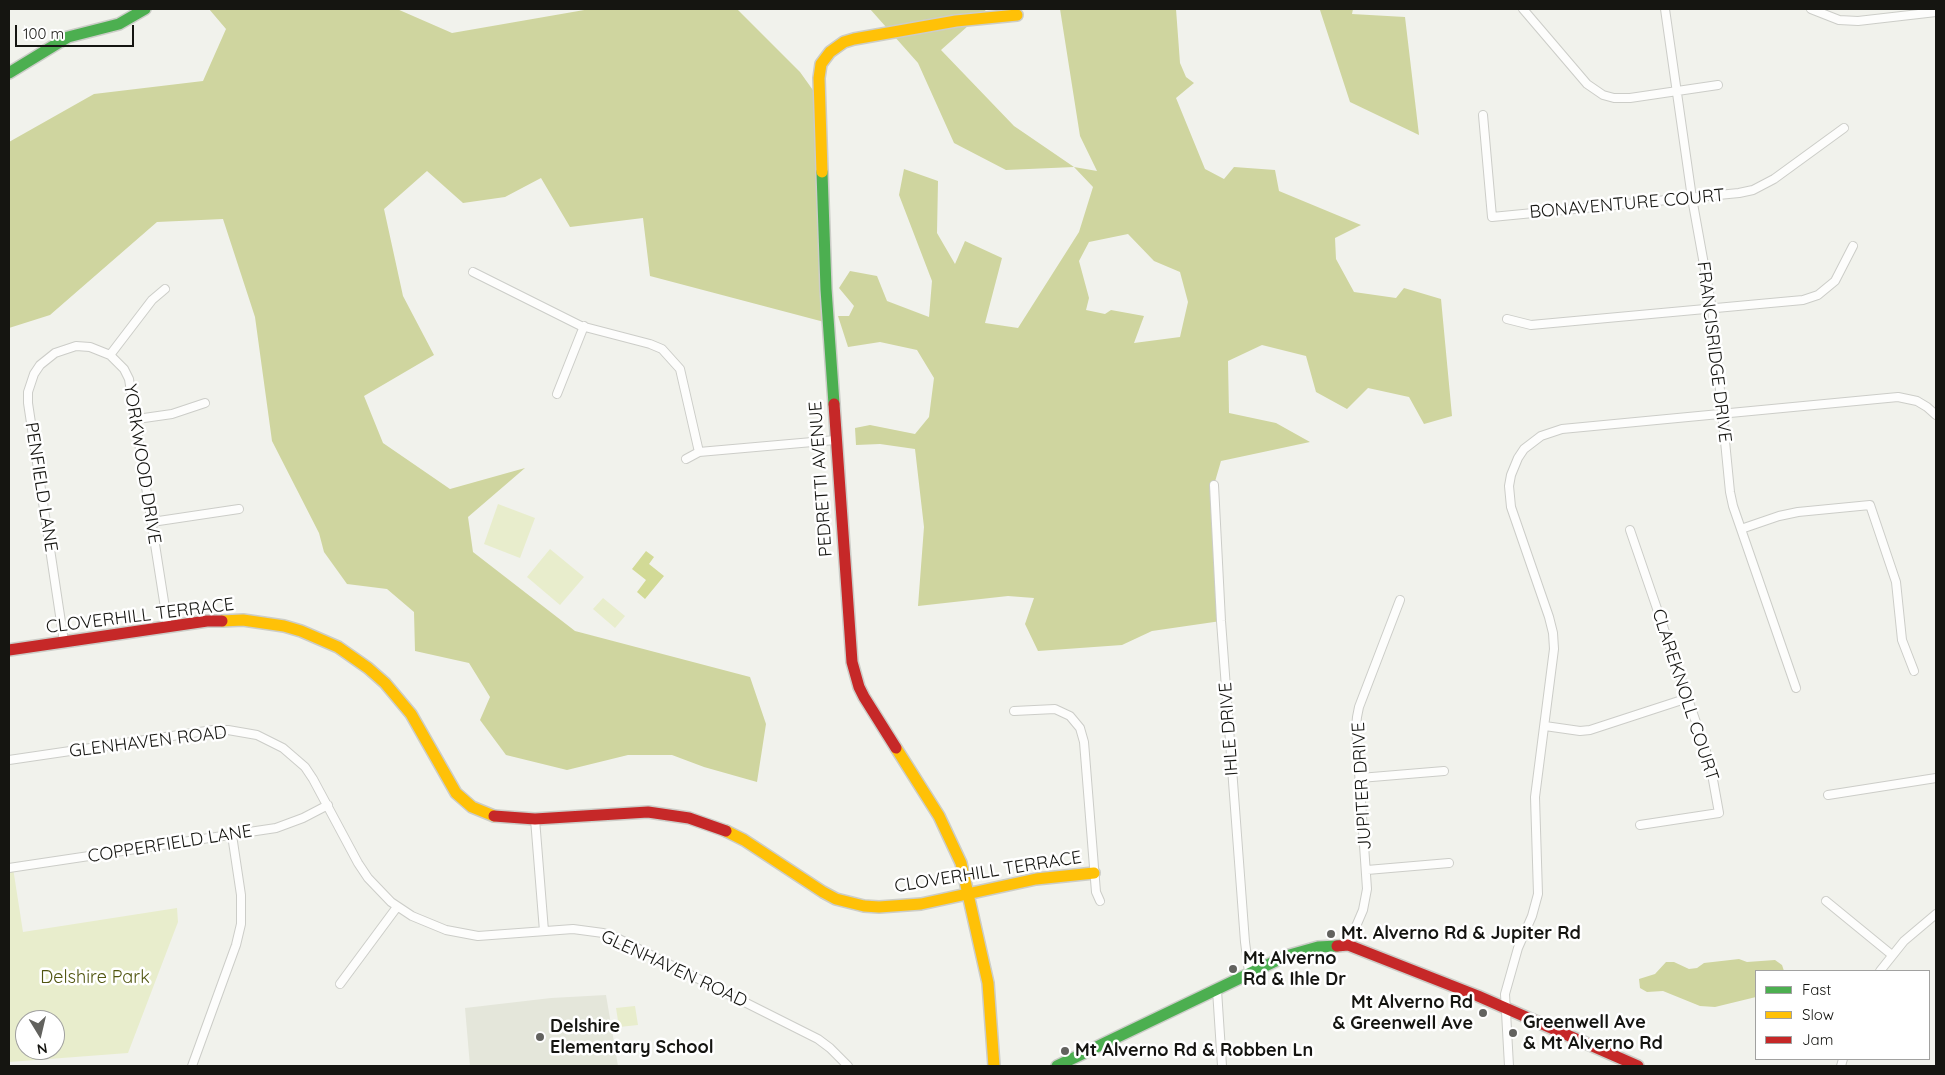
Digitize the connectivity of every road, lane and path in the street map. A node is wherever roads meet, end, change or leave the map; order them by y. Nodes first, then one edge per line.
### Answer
1 (145, 9) edge
2 (1523, 9) edge
3 (1665, 9) edge
4 (1811, 9) edge
5 (1936, 12) edge
6 (1017, 15) dead end
7 (10, 71) edge
8 (1718, 85) dead end
9 (1676, 92) junction
10 (1482, 115) dead end
11 (1844, 128) dead end
12 (1692, 198) junction
13 (1853, 246) dead end
14 (473, 272) dead end
15 (165, 289) dead end
16 (1712, 309) junction
17 (1507, 319) dead end
18 (584, 326) junction
19 (65, 348) joint
20 (110, 356) junction
21 (557, 394) dead end
22 (205, 403) dead end
23 (1723, 414) junction
24 (1936, 415) edge
25 (137, 419) junction
26 (835, 440) junction
27 (699, 452) junction
28 (686, 459) dead end
29 (1214, 485) dead end
30 (238, 509) dead end
31 (152, 522) junction
32 (1741, 529) junction
33 (1630, 530) dead end
34 (1400, 600) dead end
35 (168, 626) junction
36 (64, 642) junction
37 (9, 650) edge
38 (1914, 671) dead end
39 (1796, 688) dead end
40 (1688, 698) junction
41 (1014, 711) dead end
42 (1544, 726) junction
43 (9, 760) edge
44 (1444, 771) dead end
45 (1360, 778) junction
46 (1936, 778) edge
47 (1828, 795) dead end
48 (328, 805) junction
49 (535, 818) junction
50 (1640, 826) dead end
51 (232, 835) junction
52 (1450, 863) dead end
53 (9, 868) edge
54 (1366, 870) junction
55 (1094, 873) junction
56 (967, 894) junction
57 (1100, 901) dead end
58 (1826, 901) dead end
59 (397, 907) junction
60 (1936, 914) edge
61 (544, 931) junction
62 (1348, 946) junction
63 (1892, 955) junction
64 (1881, 970) edge
65 (1249, 972) junction
66 (340, 984) dead end
67 (1217, 990) junction
68 (1505, 1008) junction
69 (1075, 1063) edge
70 (192, 1066) edge
71 (848, 1066) edge
72 (994, 1066) edge
73 (1057, 1066) edge
74 (1222, 1066) edge
75 (1509, 1066) edge
76 (1638, 1066) edge

1 - 7 street
2 - 9 street
3 - 9 street, FRANCISRIDGE DRIVE
4 - 5 street
6 - 26 street, PEDRETTI AVENUE
8 - 9 street
9 - 12 street, FRANCISRIDGE DRIVE
10 - 12 street, BONAVENTURE COURT
11 - 12 street, BONAVENTURE COURT
12 - 16 street, FRANCISRIDGE DRIVE
13 - 16 street
14 - 18 street
15 - 20 street
16 - 17 street
16 - 23 street, FRANCISRIDGE DRIVE
18 - 21 street
18 - 27 street
19 - 20 street, YORKWOOD DRIVE
19 - 36 street, PENFIELD LANE
20 - 25 street, YORKWOOD DRIVE
22 - 25 street
23 - 24 street
23 - 32 street, FRANCISRIDGE DRIVE
23 - 42 street
25 - 31 street, YORKWOOD DRIVE
26 - 27 street
26 - 56 street, PEDRETTI AVENUE
27 - 28 street
29 - 65 street, IHLE DRIVE
30 - 31 street
31 - 35 street, YORKWOOD DRIVE
32 - 38 street
32 - 39 street, FRANCISRIDGE DRIVE
33 - 40 street, CLAREKNOLL COURT
34 - 45 street, JUPITER DRIVE
35 - 36 street, CLOVERHILL TERRACE
35 - 49 street, CLOVERHILL TERRACE
36 - 37 street, CLOVERHILL TERRACE
40 - 42 street
40 - 50 street, CLAREKNOLL COURT
41 - 55 street, CLOVERHILL TERRACE
42 - 68 street
43 - 48 street, GLENHAVEN ROAD
44 - 45 street
45 - 54 street, JUPITER DRIVE
46 - 47 street
48 - 51 street, COPPERFIELD LANE
48 - 59 street, GLENHAVEN ROAD
49 - 56 street, CLOVERHILL TERRACE
49 - 61 street
51 - 53 street, COPPERFIELD LANE
51 - 70 street
52 - 54 street
54 - 62 street, JUPITER DRIVE
55 - 56 street, CLOVERHILL TERRACE
55 - 57 street, CLOVERHILL TERRACE
56 - 72 street, PEDRETTI AVENUE
58 - 63 street
59 - 61 street, GLENHAVEN ROAD
59 - 66 street
60 - 63 street
61 - 71 street, GLENHAVEN ROAD
62 - 65 street
62 - 68 street
63 - 64 street
65 - 67 street
67 - 69 street
67 - 74 street
68 - 75 street
68 - 76 street
69 - 73 street

